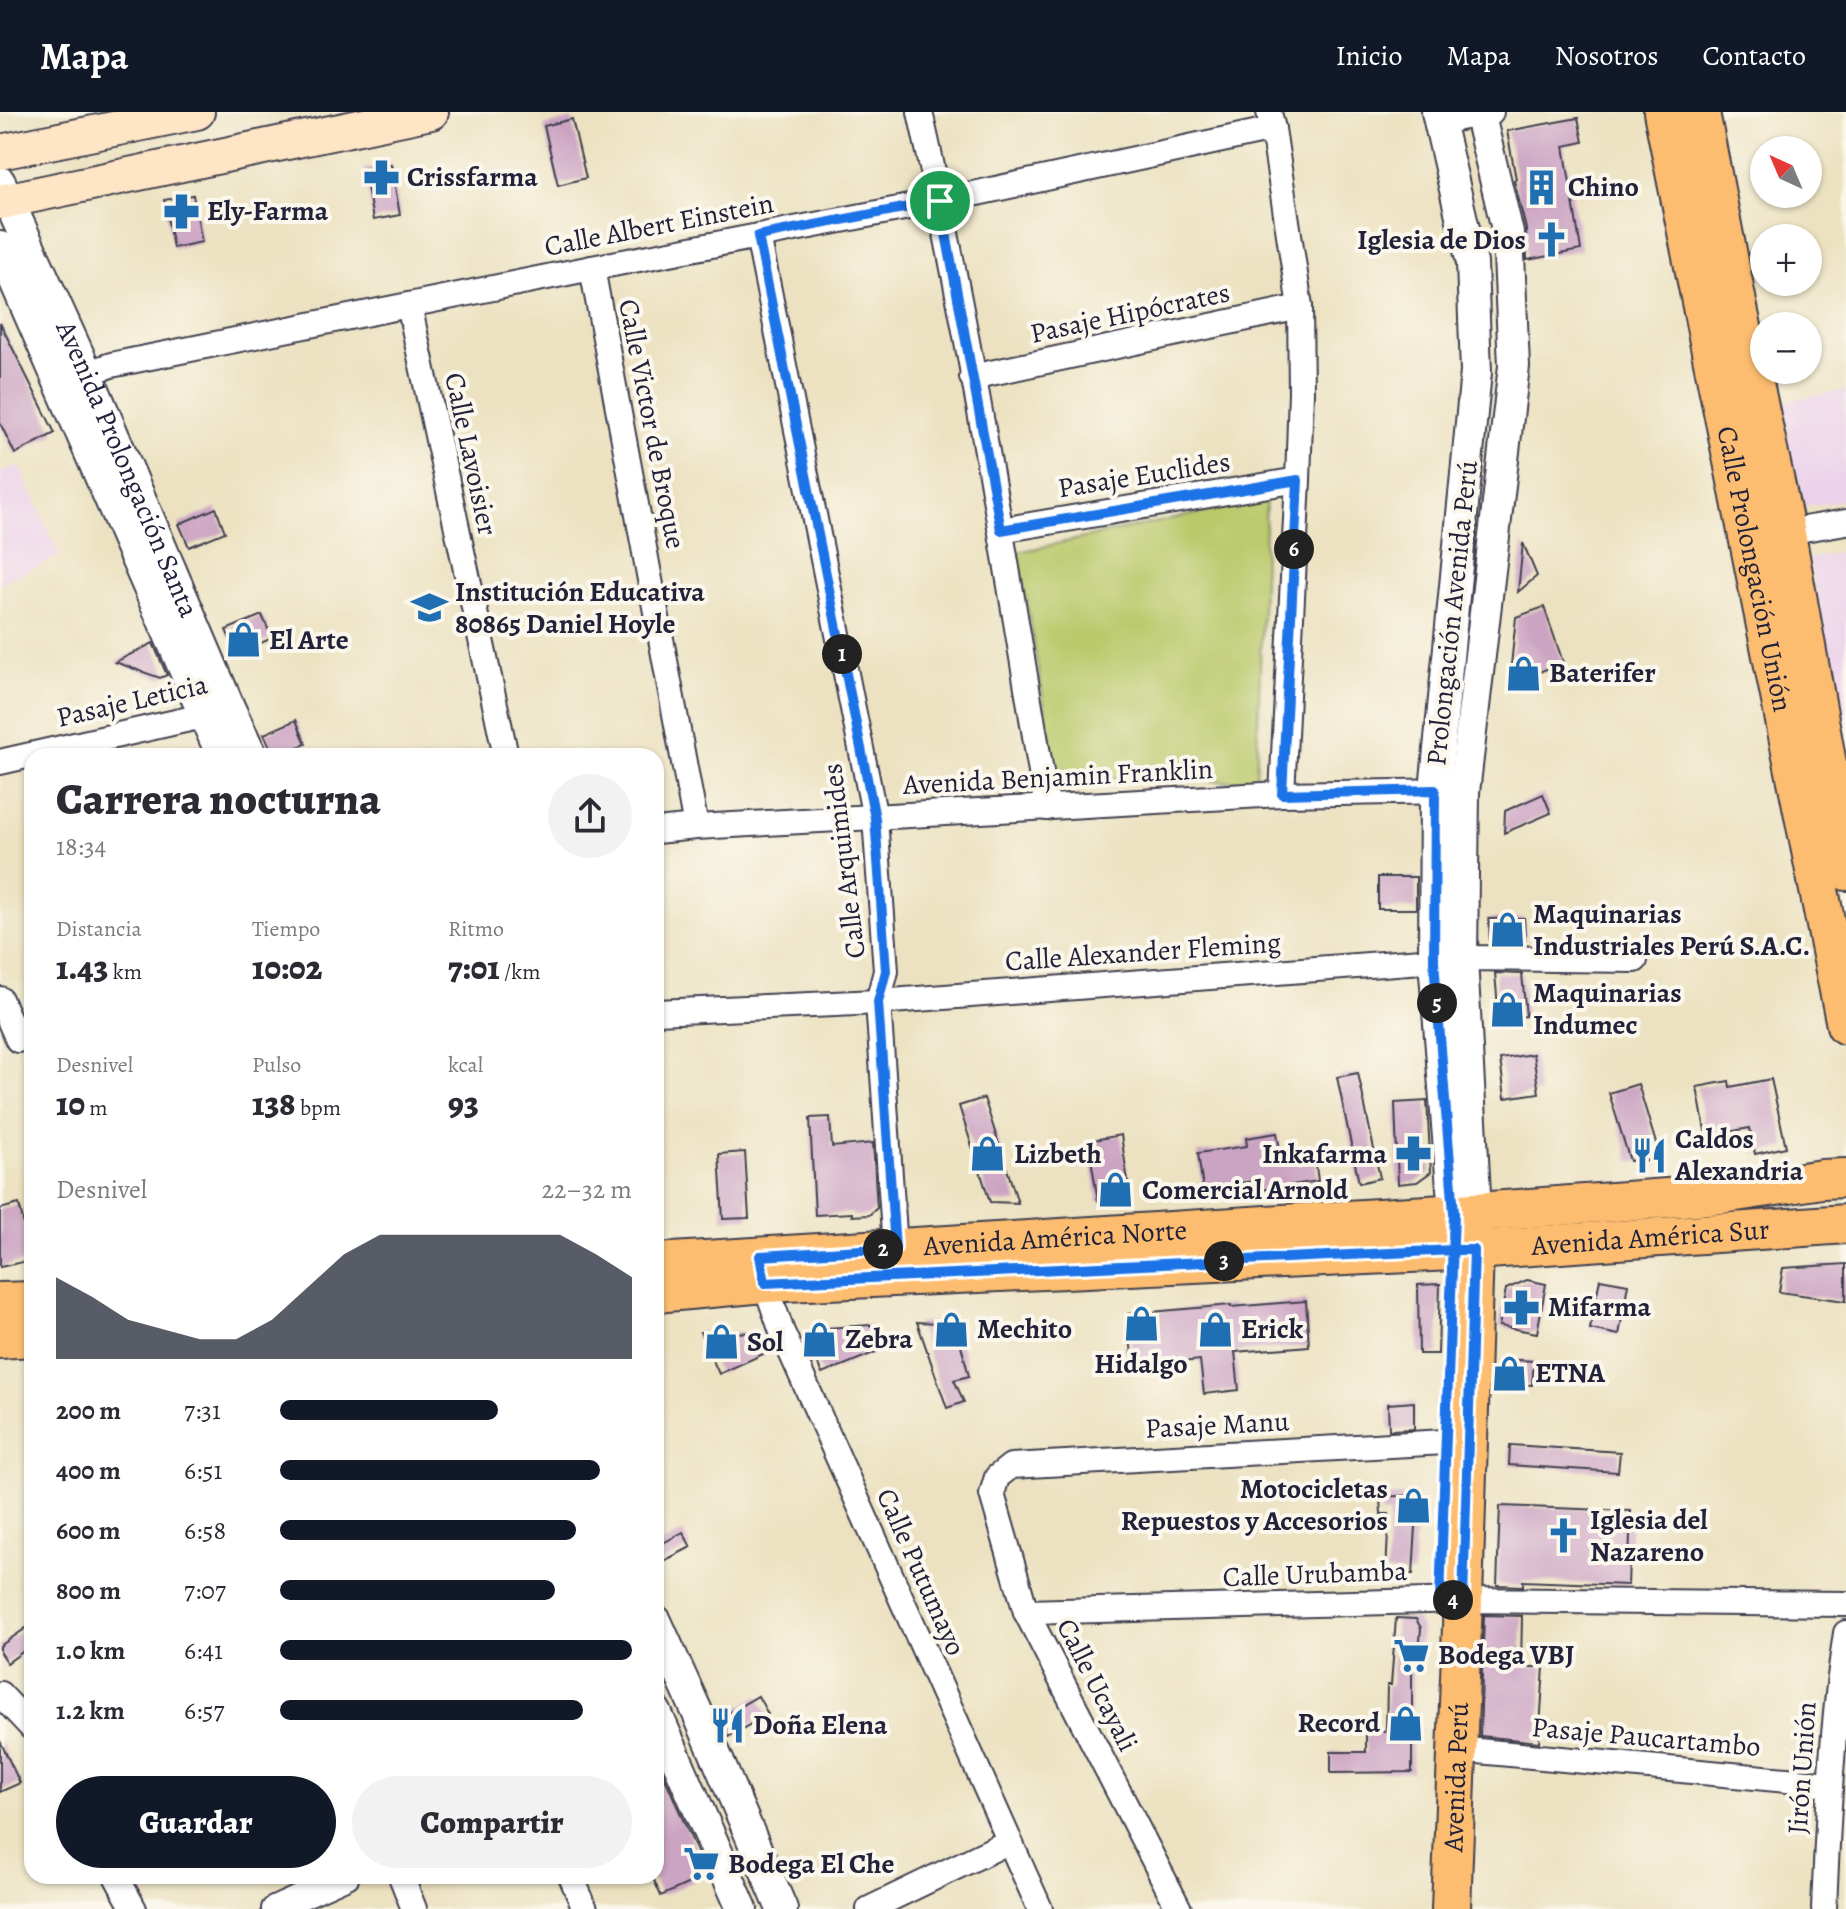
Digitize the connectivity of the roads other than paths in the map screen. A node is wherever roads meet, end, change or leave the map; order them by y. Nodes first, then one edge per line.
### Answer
1 (197, 112) edge
2 (431, 112) edge
3 (920, 112) edge
4 (1483, 113) edge
5 (1689, 115) edge
6 (1438, 117) edge
7 (1271, 121) edge
8 (0, 152) edge
9 (3, 195) edge
10 (940, 201) junction
11 (758, 236) junction
12 (0, 247) edge
13 (592, 268) junction
14 (409, 305) junction
15 (1300, 307) junction
16 (87, 373) junction
17 (972, 377) junction
18 (59, 384) junction
19 (1298, 480) junction
20 (1846, 522) edge
21 (1001, 530) junction
22 (1786, 534) junction
23 (1748, 536) junction
24 (217, 713) junction
25 (62, 748) edge
26 (221, 748) edge
27 (245, 748) edge
28 (504, 748) edge
29 (24, 757) edge
30 (0, 762) edge
31 (1450, 791) junction
32 (1282, 794) junction
33 (1047, 808) junction
34 (875, 818) junction
35 (696, 827) junction
36 (664, 830) edge
37 (1846, 871) edge
38 (1448, 960) junction
39 (1635, 960) dead end
40 (0, 999) edge
41 (878, 1002) junction
42 (664, 1012) edge
43 (1846, 1025) edge
44 (17, 1040) edge
45 (1846, 1178) edge
46 (1846, 1224) edge
47 (1464, 1231) junction
48 (895, 1248) junction
49 (664, 1264) edge
50 (762, 1270) junction
51 (664, 1291) edge
52 (24, 1301) edge
53 (0, 1302) edge
54 (24, 1338) edge
55 (0, 1339) edge
56 (1445, 1442) junction
57 (997, 1477) joint
58 (1452, 1600) junction
59 (1846, 1604) edge
60 (1026, 1612) junction
61 (1846, 1633) edge
62 (664, 1639) edge
63 (1842, 1681) edge
64 (0, 1694) edge
65 (699, 1716) junction
66 (24, 1720) edge
67 (664, 1725) edge
68 (664, 1737) edge
69 (1457, 1749) junction
70 (1829, 1784) junction
71 (1008, 1842) junction
72 (120, 1884) edge
73 (329, 1884) edge
74 (404, 1884) edge
75 (574, 1884) edge
76 (134, 1909) edge
77 (274, 1909) edge
78 (414, 1909) edge
79 (585, 1909) edge
80 (742, 1909) edge
81 (782, 1909) edge
82 (869, 1909) edge
83 (1040, 1909) edge
84 (1179, 1909) edge
85 (1428, 1909) edge
86 (1451, 1909) edge
87 (1824, 1909) edge

1 - 8 main road
2 - 9 main road
3 - 10 street
4 - 6 street
4 - 31 street, Prolongación Avenida Perú
5 - 22 main road, Calle Prolongación Unión
5 - 23 main road, Calle Prolongación Unión
6 - 31 street, Prolongación Avenida Perú
7 - 10 street, Calle Albert Einstein
7 - 15 street
9 - 16 street, Avenida Prolongación Santa
10 - 11 street, Calle Albert Einstein
10 - 17 street
11 - 13 street, Calle Albert Einstein
11 - 34 street, Calle Arquimides
12 - 18 street, Avenida Prolongación Santa
13 - 14 street, Calle Albert Einstein
13 - 35 street, Calle Victor de Broque
14 - 16 street, Calle Albert Einstein
14 - 28 street, Calle Lavoisier
15 - 17 street, Pasaje Hipócrates
15 - 19 street
16 - 18 street, Calle Albert Einstein
16 - 24 street, Avenida Prolongación Santa
17 - 21 street
18 - 24 street, Avenida Prolongación Santa
19 - 21 street, Pasaje Euclides
19 - 32 street
20 - 22 street
21 - 33 street
22 - 23 street
22 - 37 main road, Calle Prolongación Unión
23 - 43 main road, Calle Prolongación Unión
24 - 25 street, Pasaje Leticia
24 - 26 street, Avenida Prolongación Santa
24 - 27 street, Avenida Prolongación Santa
29 - 30 street, Pasaje Leticia
31 - 32 street, Avenida Benjamin Franklin
31 - 38 street, Prolongación Avenida Perú
32 - 33 street, Avenida Benjamin Franklin
33 - 34 street, Avenida Benjamin Franklin
34 - 35 street, Avenida Benjamin Franklin
34 - 41 street, Calle Arquimides
35 - 36 street, Avenida Benjamin Franklin
38 - 39 street, Calle Alexander Fleming
38 - 41 street, Calle Alexander Fleming
38 - 47 street, Prolongación Avenida Perú
40 - 44 street
41 - 42 street, Calle Alexander Fleming
41 - 48 street, Calle Arquimides
45 - 47 main road, Avenida América Sur
46 - 47 main road, Avenida América Sur
47 - 48 main road, Avenida América Norte
47 - 50 main road, Avenida América Norte
47 - 56 main road, Avenida Perú
47 - 58 main road, Avenida Perú
48 - 50 main road, Avenida América Norte
49 - 50 main road, Avenida América Norte
50 - 51 main road, Avenida América Norte
50 - 71 street, Calle Putumayo
52 - 53 main road
54 - 55 main road
56 - 57 street, Pasaje Manu
56 - 58 main road, Avenida Perú
57 - 60 street, Calle Ucayali
58 - 59 street, Calle Urubamba
58 - 60 street, Calle Urubamba
58 - 69 main road, Avenida Perú
58 - 85 main road, Avenida Perú
60 - 84 street, Calle Ucayali
61 - 63 street, Jirón Unión
62 - 65 street
63 - 70 street, Jirón Unión
64 - 66 street
65 - 67 street
65 - 81 street
68 - 80 street
69 - 70 street, Pasaje Paucartambo
69 - 86 main road, Avenida Perú
70 - 87 street, Jirón Unión
71 - 82 street
71 - 83 street, Calle Putumayo
72 - 76 street
73 - 77 street
74 - 78 street
75 - 79 street

